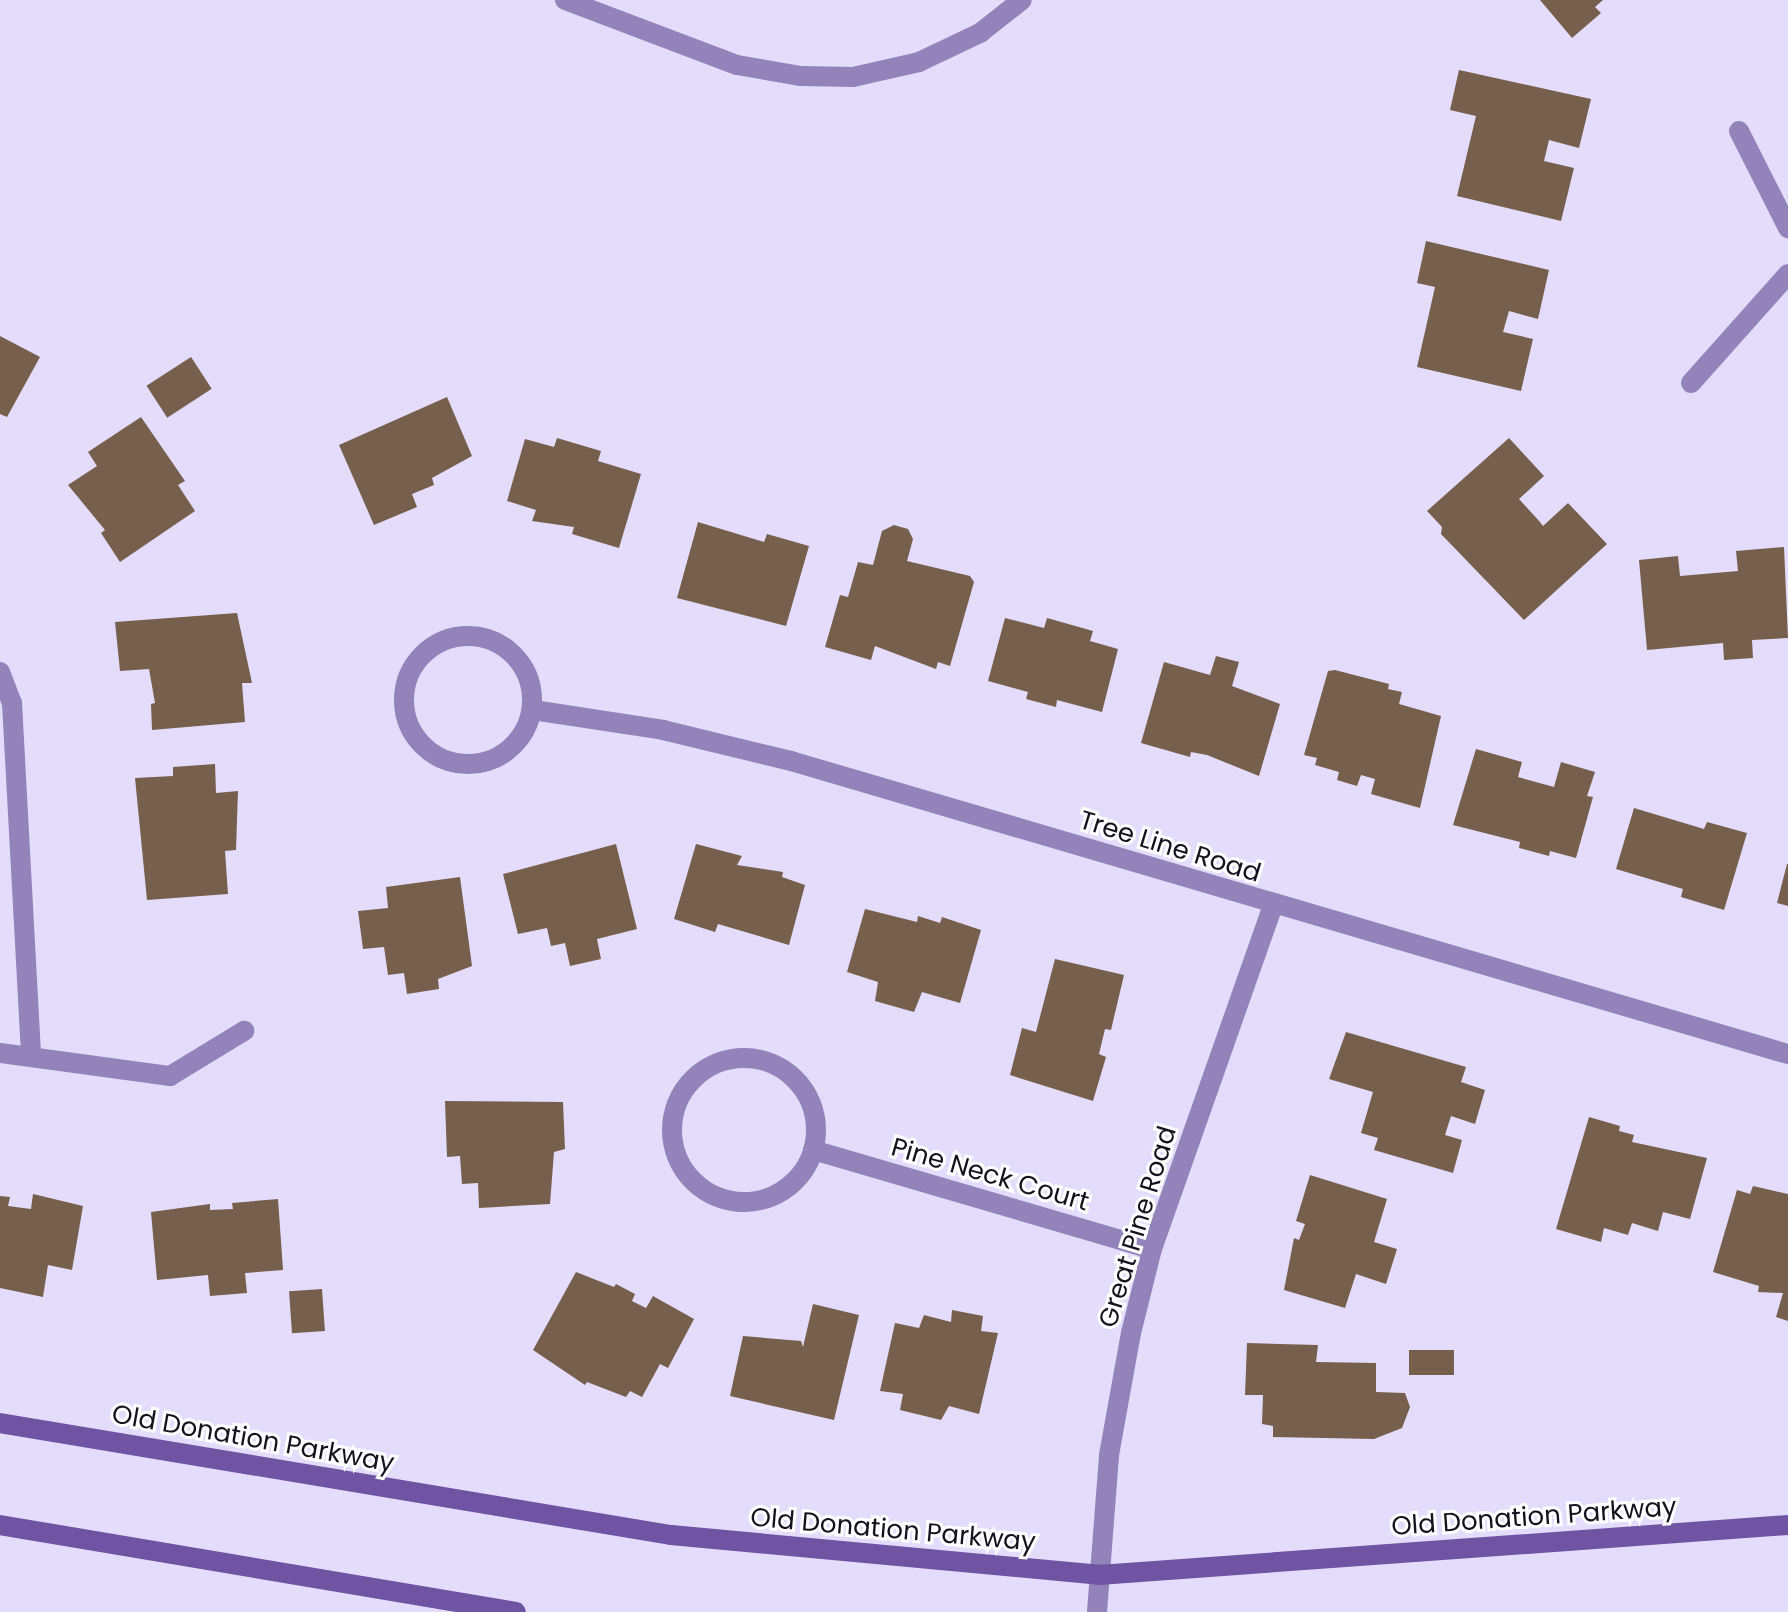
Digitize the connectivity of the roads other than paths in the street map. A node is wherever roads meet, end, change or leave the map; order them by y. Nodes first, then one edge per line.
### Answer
1 (565, 0) edge
2 (1022, 0) edge
3 (1739, 131) dead end
4 (1788, 228) edge
5 (1788, 274) edge
6 (1691, 383) dead end
7 (0, 672) edge
8 (533, 710) junction
9 (1273, 906) junction
10 (244, 1031) dead end
11 (0, 1053) edge
12 (1788, 1054) edge
13 (31, 1056) junction
14 (813, 1150) junction
15 (1152, 1249) junction
16 (0, 1423) edge
17 (0, 1525) edge
18 (1788, 1525) edge
19 (1099, 1575) junction
20 (516, 1612) edge
21 (1097, 1612) edge

1 - 2 street
3 - 4 street
5 - 6 street
7 - 13 street
8 - 8 street
8 - 9 street, Tree Line Road
9 - 12 street, Tree Line Road
9 - 15 street, Great Pine Road
10 - 13 street
11 - 13 street
14 - 14 street
14 - 15 street, Pine Neck Court
15 - 19 street, Great Pine Road
16 - 19 street, Old Donation Parkway
17 - 20 street
18 - 19 street, Old Donation Parkway
19 - 21 street, Great Pine Road

